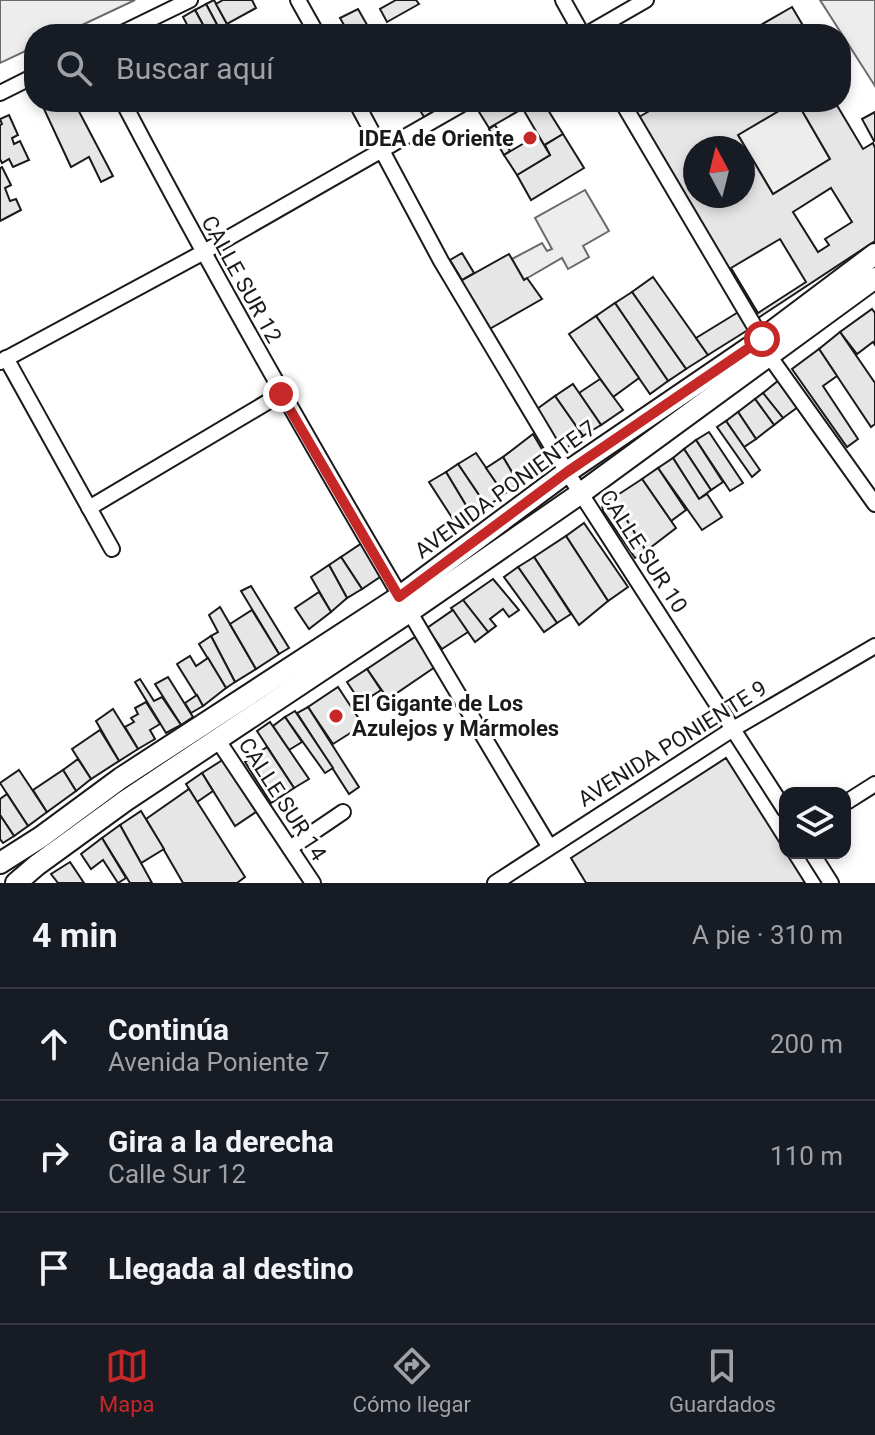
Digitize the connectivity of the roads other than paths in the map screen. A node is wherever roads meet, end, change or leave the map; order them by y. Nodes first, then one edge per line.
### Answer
1 (190, 0) edge
2 (298, 0) edge
3 (563, 0) edge
4 (646, 0) edge
5 (141, 24) edge
6 (311, 24) edge
7 (578, 24) edge
8 (602, 24) edge
9 (24, 81) edge
10 (0, 93) edge
11 (128, 112) edge
12 (362, 112) edge
13 (448, 112) edge
14 (628, 112) edge
15 (383, 149) junction
16 (202, 253) junction
17 (875, 254) edge
18 (867, 282) edge
19 (766, 348) junction
20 (3, 360) edge
21 (281, 394) junction
22 (567, 472) junction
23 (581, 493) junction
24 (875, 504) edge
25 (89, 508) junction
26 (112, 549) dead end
27 (404, 604) junction
28 (875, 646) edge
29 (733, 729) junction
30 (217, 739) junction
31 (875, 784) edge
32 (851, 799) edge
33 (779, 801) edge
34 (343, 812) dead end
35 (549, 846) junction
36 (290, 848) junction
37 (816, 859) edge
38 (0, 863) edge
39 (16, 883) edge
40 (313, 883) edge
41 (495, 883) edge
42 (831, 883) edge

1 - 5 street
2 - 6 street
3 - 7 street
4 - 8 street
9 - 10 street
11 - 16 street, CALLE SUR 12
12 - 15 street, CALLE SUR 10
13 - 15 street
14 - 19 street
15 - 16 street
15 - 22 street, CALLE SUR 10
16 - 20 street
16 - 21 street, CALLE SUR 12
17 - 18 main road, AVENIDA PONIENTE 7
18 - 19 main road, AVENIDA PONIENTE 7
19 - 22 main road, AVENIDA PONIENTE 7
19 - 23 main road, AVENIDA PONIENTE 7
19 - 24 street
20 - 25 street
21 - 25 street
21 - 27 street, CALLE SUR 12
22 - 23 street, CALLE SUR 10
22 - 27 main road, AVENIDA PONIENTE 7
23 - 27 main road, AVENIDA PONIENTE 7
23 - 29 street, CALLE SUR 10
25 - 26 street
27 - 30 main road, AVENIDA PONIENTE 7
27 - 35 street, CALLE SUR 12
27 - 38 main road, AVENIDA PONIENTE 7
28 - 29 street, AVENIDA PONIENTE 9
29 - 33 street, CALLE SUR 10
29 - 35 street, AVENIDA PONIENTE 9
30 - 36 street, CALLE SUR 14
30 - 39 main road, AVENIDA PONIENTE 7
31 - 32 street
34 - 36 street
35 - 41 street, AVENIDA PONIENTE 9
36 - 40 street, CALLE SUR 14
37 - 42 street

